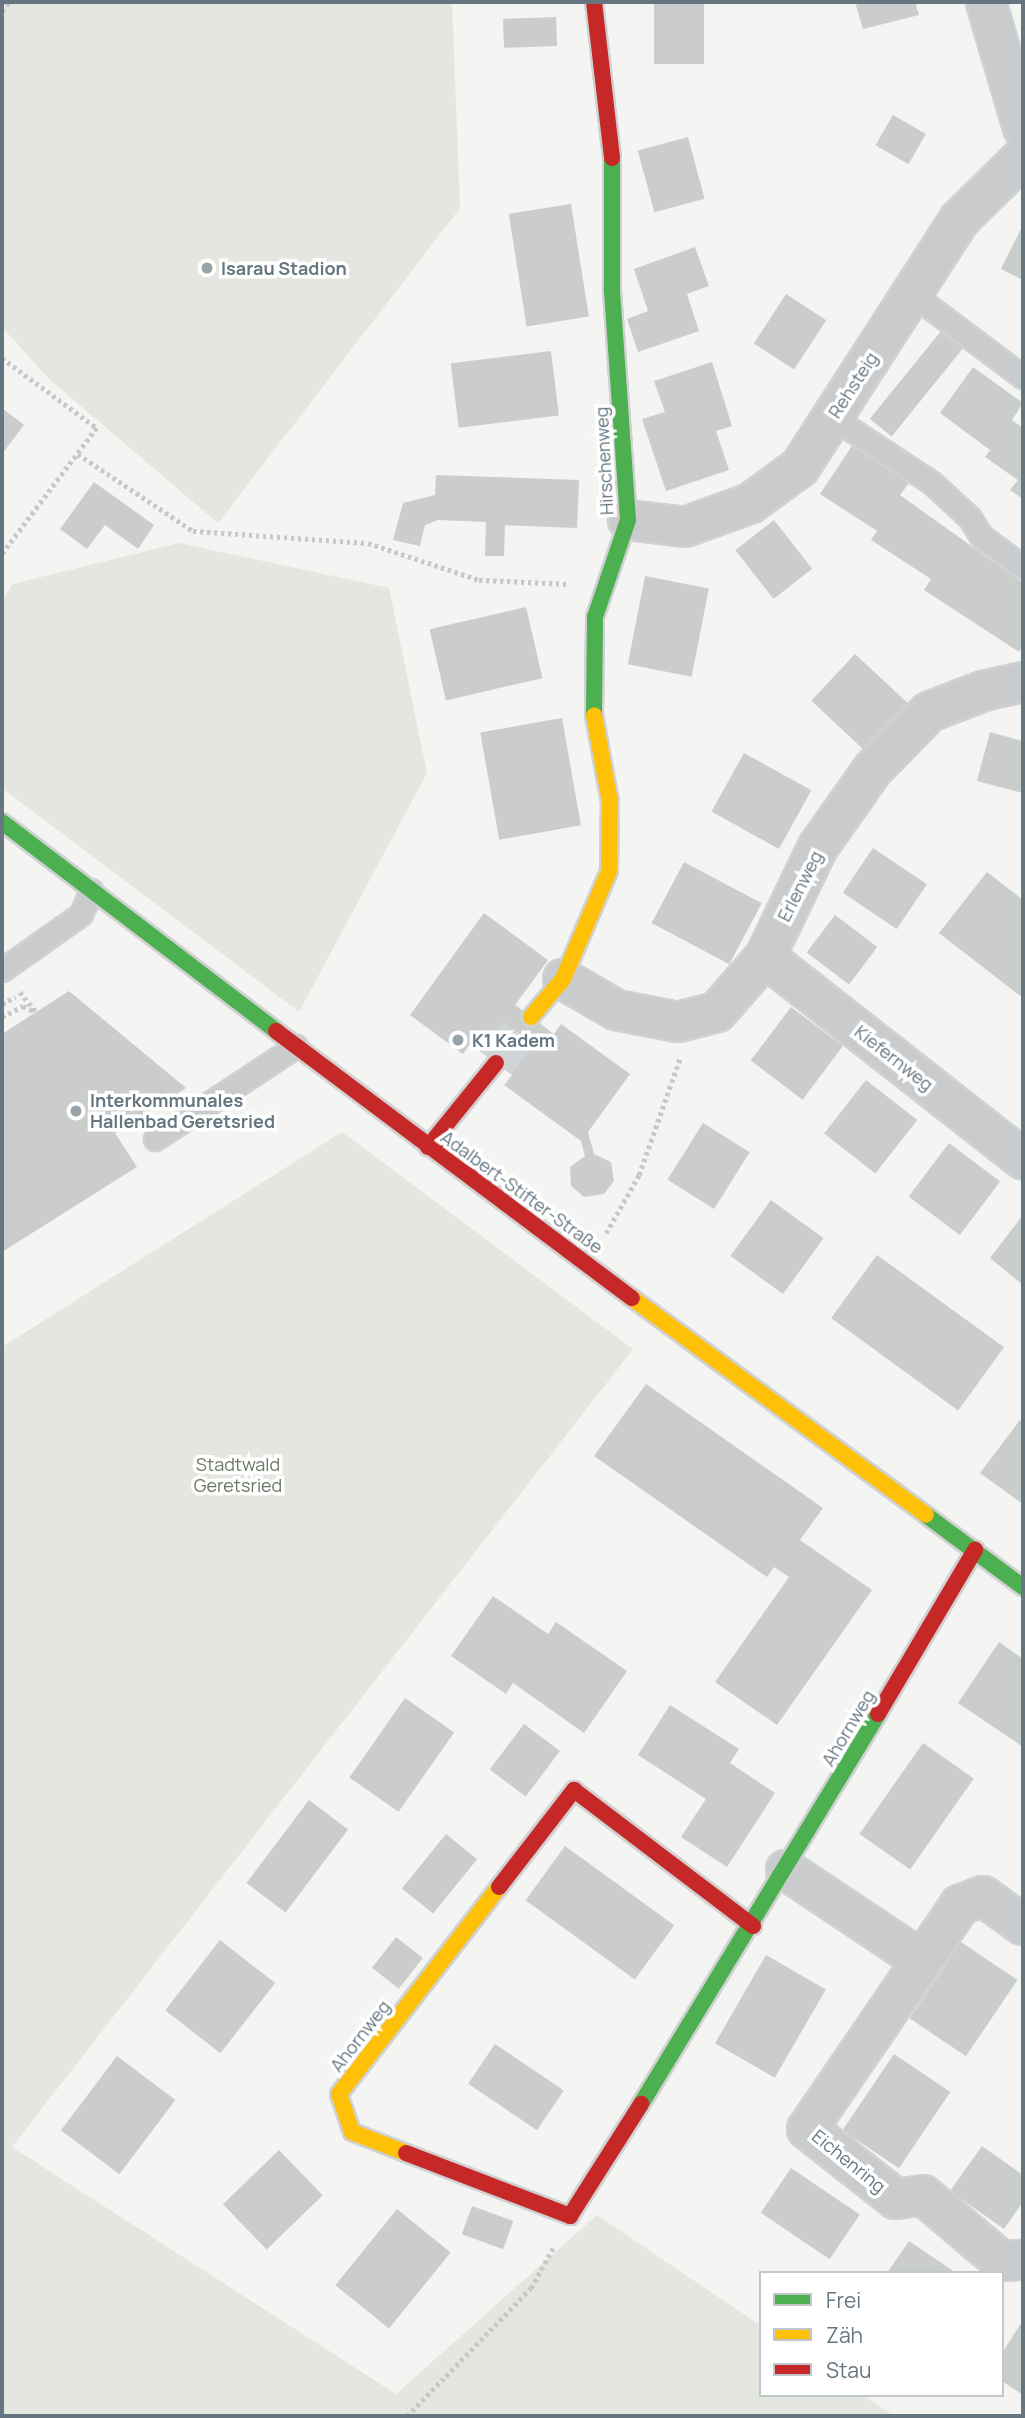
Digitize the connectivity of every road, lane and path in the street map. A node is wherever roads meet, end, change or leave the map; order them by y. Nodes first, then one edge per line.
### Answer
1 (9, 2) edge
2 (594, 2) edge
3 (986, 2) edge
4 (2, 11) edge
5 (1023, 128) edge
6 (1023, 158) edge
7 (912, 294) junction
8 (2, 358) edge
9 (1023, 377) edge
10 (832, 417) junction
11 (78, 454) junction
12 (628, 520) junction
13 (2, 554) edge
14 (1023, 567) edge
15 (605, 587) junction
16 (1023, 682) edge
17 (2, 822) edge
18 (91, 890) junction
19 (765, 957) junction
20 (2, 970) edge
21 (563, 979) junction
22 (22, 993) dead end
23 (2, 1017) edge
24 (531, 1017) tunnel mouth
25 (678, 1022) junction
26 (296, 1046) junction
27 (496, 1063) tunnel mouth
28 (155, 1139) dead end
29 (428, 1147) junction
30 (1023, 1159) edge
31 (588, 1264) junction
32 (975, 1550) junction
33 (1023, 1587) edge
34 (786, 1870) junction
35 (1023, 1925) edge
36 (754, 1926) junction
37 (921, 1960) junction
38 (570, 2216) junction
39 (1023, 2260) edge
40 (407, 2416) edge

1 - 4 path
2 - 12 street, Hirschenweg
3 - 5 street
6 - 7 street, Rehsteig
7 - 9 lane
7 - 10 street, Rehsteig
8 - 11 path
10 - 12 street, Rehsteig
10 - 14 lane
11 - 13 path
11 - 15 path
12 - 15 street, Hirschenweg
15 - 21 street, Hirschenweg
16 - 19 street, Erlenweg
17 - 18 street, Adalbert-Stifter-Straße
18 - 20 lane
18 - 26 street, Adalbert-Stifter-Straße
19 - 25 street, Erlenweg
19 - 30 street, Kiefernweg
21 - 24 street, Hirschenweg
21 - 25 street, Erlenweg
22 - 23 path
25 - 31 path
26 - 28 lane
26 - 29 street, Adalbert-Stifter-Straße
27 - 29 street
29 - 31 street, Adalbert-Stifter-Straße
31 - 32 street, Adalbert-Stifter-Straße
32 - 33 street, Adalbert-Stifter-Straße
32 - 34 street, Ahornweg
34 - 36 street, Ahornweg
34 - 37 street
35 - 37 street, Eichenring
36 - 38 street, Ahornweg
36 - 38 street, Ahornweg
37 - 39 street, Eichenring
38 - 40 path

